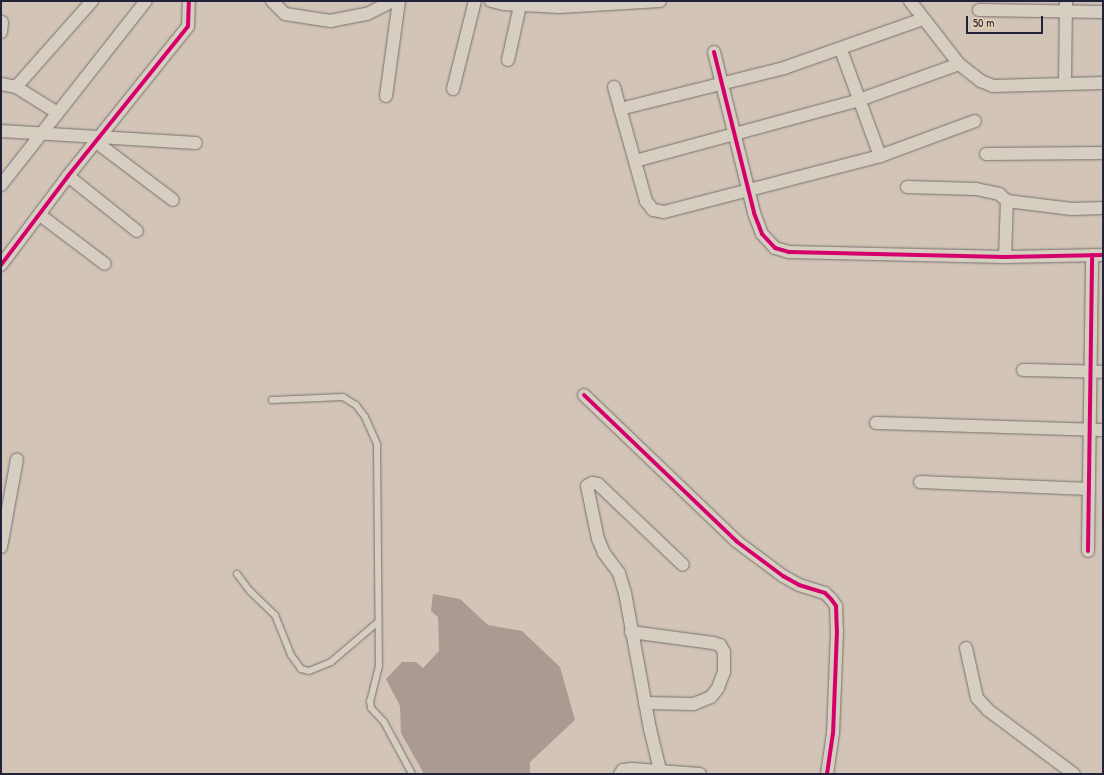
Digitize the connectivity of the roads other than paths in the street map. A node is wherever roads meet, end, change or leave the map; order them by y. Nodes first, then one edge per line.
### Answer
1 (92, 1) edge
2 (146, 1) edge
3 (189, 1) edge
4 (272, 1) edge
5 (392, 1) edge
6 (399, 1) edge
7 (475, 1) edge
8 (491, 1) edge
9 (660, 1) edge
10 (910, 1) edge
11 (1066, 1) edge
12 (520, 6) junction
13 (979, 10) dead end
14 (1103, 12) edge
15 (1066, 14) junction
16 (922, 19) junction
17 (841, 50) junction
18 (714, 52) dead end
19 (508, 60) dead end
20 (959, 64) junction
21 (723, 83) junction
22 (1103, 83) edge
23 (1, 84) edge
24 (1065, 84) junction
25 (16, 87) junction
26 (614, 87) dead end
27 (453, 89) dead end
28 (386, 96) dead end
29 (859, 100) junction
30 (620, 109) junction
31 (56, 112) junction
32 (975, 121) dead end
33 (1, 130) edge
34 (40, 134) junction
35 (735, 135) junction
36 (98, 140) junction
37 (196, 143) dead end
38 (1103, 153) edge
39 (986, 154) dead end
40 (880, 156) junction
41 (635, 161) junction
42 (68, 176) junction
43 (1, 185) edge
44 (907, 187) dead end
45 (748, 189) junction
46 (173, 200) dead end
47 (1007, 201) junction
48 (1103, 208) edge
49 (40, 215) junction
50 (137, 231) dead end
51 (1097, 255) edge
52 (1005, 257) junction
53 (105, 264) dead end
54 (1, 265) edge
55 (1023, 370) dead end
56 (1090, 372) junction
57 (1103, 372) edge
58 (584, 395) dead end
59 (272, 400) dead end
60 (876, 423) dead end
61 (1090, 430) junction
62 (1103, 430) edge
63 (17, 459) dead end
64 (920, 482) dead end
65 (1089, 489) junction
66 (1, 547) edge
67 (1088, 551) dead end
68 (683, 565) dead end
69 (237, 574) dead end
70 (378, 622) junction
71 (631, 632) junction
72 (966, 648) dead end
73 (645, 703) junction
74 (660, 772) edge
75 (412, 774) edge
76 (620, 774) edge
77 (700, 774) edge
78 (827, 774) edge
79 (1074, 774) edge

1 - 25 street
2 - 31 street
3 - 36 street
4 - 5 street
6 - 28 street
7 - 27 street
8 - 12 street
9 - 12 street
10 - 16 street
11 - 15 street
12 - 19 street
13 - 15 street
14 - 15 street
15 - 24 street
16 - 17 street
16 - 20 street
17 - 21 street
17 - 29 street
18 - 21 street
20 - 24 street
20 - 29 street
21 - 30 street
21 - 35 street
22 - 24 street
23 - 25 street
25 - 31 street
26 - 30 street
29 - 35 street
29 - 40 street
30 - 41 street
31 - 34 street
32 - 40 street
33 - 34 street
34 - 36 street
34 - 43 street
35 - 41 street
35 - 45 street
36 - 37 street
36 - 42 street
36 - 46 street
38 - 39 street
40 - 45 street
41 - 45 street
42 - 49 street
42 - 50 street
44 - 47 street
45 - 52 street
47 - 48 street
47 - 52 street
49 - 53 street
49 - 54 street
51 - 52 street
51 - 56 street
55 - 56 street
56 - 57 street
56 - 61 street
58 - 78 street
59 - 70 lane
60 - 61 street
61 - 62 street
61 - 65 street
63 - 66 street
64 - 65 street
65 - 67 street
68 - 71 street
69 - 70 lane
70 - 75 lane
71 - 73 street
71 - 73 street
72 - 79 street
73 - 74 street
74 - 76 street
74 - 77 street

